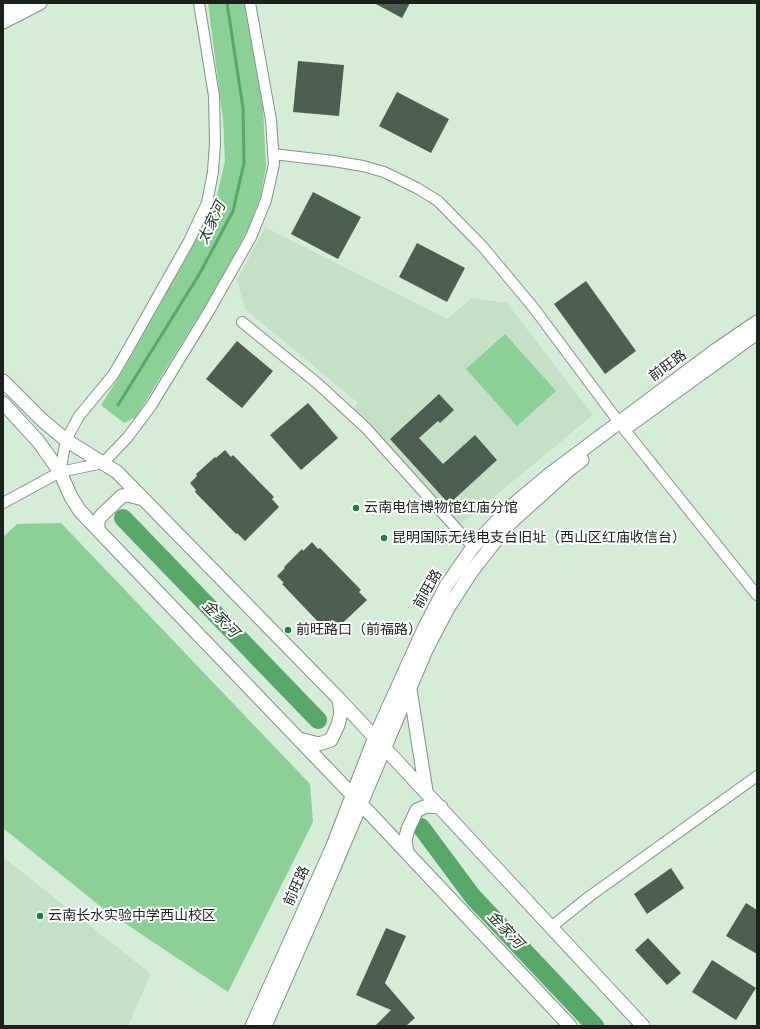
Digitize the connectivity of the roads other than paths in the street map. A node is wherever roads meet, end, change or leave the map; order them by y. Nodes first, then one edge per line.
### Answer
1 (20, 3) edge
2 (40, 3) edge
3 (199, 3) edge
4 (250, 3) edge
5 (3, 12) edge
6 (3, 22) edge
7 (273, 154) junction
8 (242, 322) dead end
9 (757, 322) edge
10 (757, 334) edge
11 (3, 380) edge
12 (3, 403) edge
13 (621, 426) junction
14 (66, 440) junction
15 (103, 463) junction
16 (60, 472) junction
17 (143, 499) junction
18 (3, 503) edge
19 (98, 530) junction
20 (473, 547) junction
21 (757, 595) edge
22 (410, 689) junction
23 (339, 699) junction
24 (375, 737) junction
25 (300, 739) junction
26 (385, 748) junction
27 (757, 776) edge
28 (426, 791) junction
29 (357, 799) junction
30 (441, 807) junction
31 (407, 852) junction
32 (551, 927) junction
33 (252, 1026) edge
34 (265, 1026) edge
35 (570, 1026) edge
36 (642, 1026) edge

1 - 5 street
2 - 6 street
3 - 14 street
4 - 7 street
7 - 13 street
7 - 15 street
8 - 20 street
9 - 13 street, 前旺路
10 - 13 street, 前旺路
11 - 14 street
12 - 16 street
13 - 20 street, 前旺路
13 - 21 street
13 - 22 street, 前旺路
14 - 15 street
14 - 16 street
15 - 16 street
15 - 17 street
16 - 18 street
16 - 19 street
17 - 19 street
17 - 23 street
19 - 25 street
20 - 24 street, 前旺路
22 - 26 street, 前旺路
22 - 28 street
23 - 24 street
23 - 25 street
24 - 26 street
24 - 29 street, 前旺路
25 - 29 street
26 - 28 street
26 - 29 street, 前旺路
27 - 32 street
28 - 30 street
29 - 31 street
29 - 33 street, 前旺路
29 - 34 street, 前旺路
30 - 31 street
30 - 32 street
31 - 35 street
32 - 36 street

